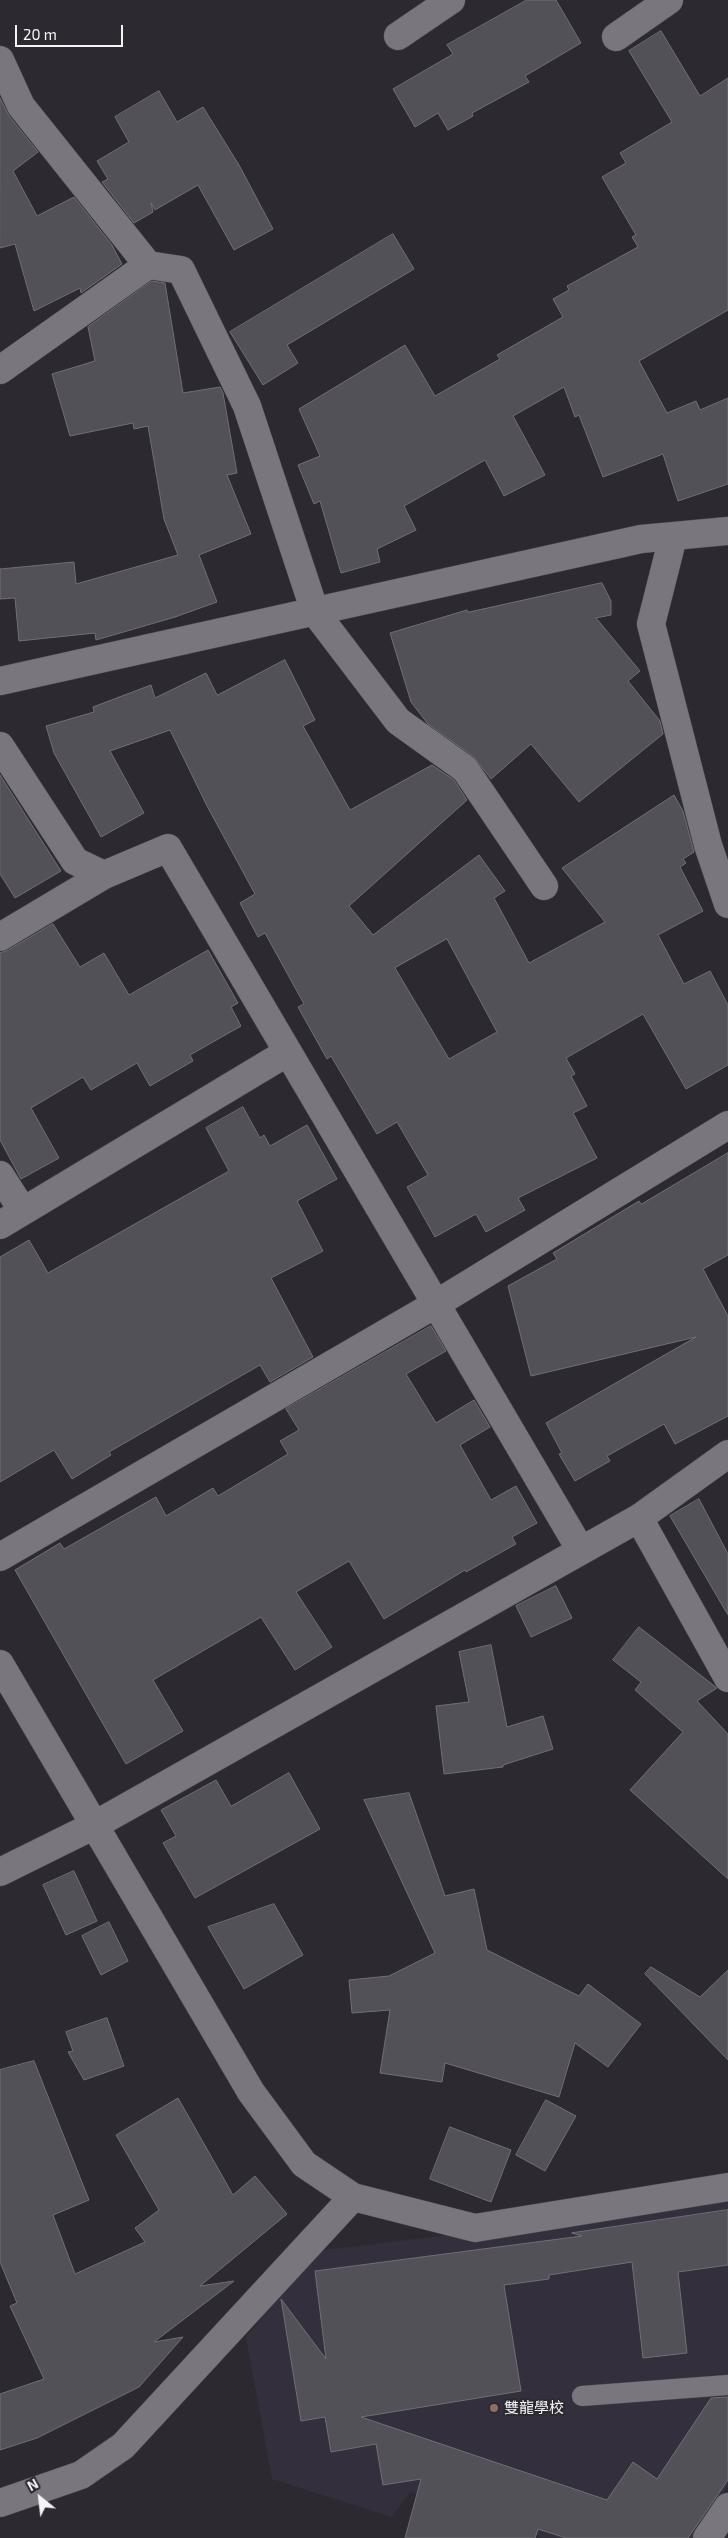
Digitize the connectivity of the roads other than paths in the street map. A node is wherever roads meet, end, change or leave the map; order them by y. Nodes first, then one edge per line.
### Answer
1 (451, 0) edge
2 (669, 0) edge
3 (398, 36) dead end
4 (616, 37) dead end
5 (0, 60) edge
6 (148, 265) junction
7 (0, 370) edge
8 (728, 531) edge
9 (673, 536) junction
10 (315, 612) junction
11 (0, 681) edge
12 (0, 746) edge
13 (104, 875) junction
14 (544, 886) dead end
15 (728, 904) edge
16 (0, 937) edge
17 (288, 1052) junction
18 (728, 1125) edge
19 (0, 1175) edge
20 (23, 1211) junction
21 (0, 1225) edge
22 (436, 1304) junction
23 (728, 1454) edge
24 (639, 1518) junction
25 (580, 1549) junction
26 (0, 1557) edge
27 (0, 1664) edge
28 (728, 1678) edge
29 (93, 1826) junction
30 (0, 1872) edge
31 (728, 2187) edge
32 (353, 2196) junction
33 (728, 2385) edge
34 (582, 2396) dead end
35 (0, 2503) edge
36 (728, 2507) edge
37 (707, 2538) edge

1 - 3 street
2 - 4 street
5 - 6 street
6 - 7 street
6 - 10 street
8 - 9 street
9 - 10 street
9 - 15 street
10 - 11 street
10 - 14 street
12 - 13 street
13 - 16 street
13 - 17 street
17 - 20 street
17 - 22 street
18 - 22 street
19 - 20 street
20 - 21 street
22 - 25 street
22 - 26 street
23 - 24 street
24 - 25 street
24 - 28 street
25 - 29 street
27 - 29 street
29 - 30 street
29 - 32 street
31 - 32 street
32 - 35 street
33 - 34 lane
36 - 37 street

